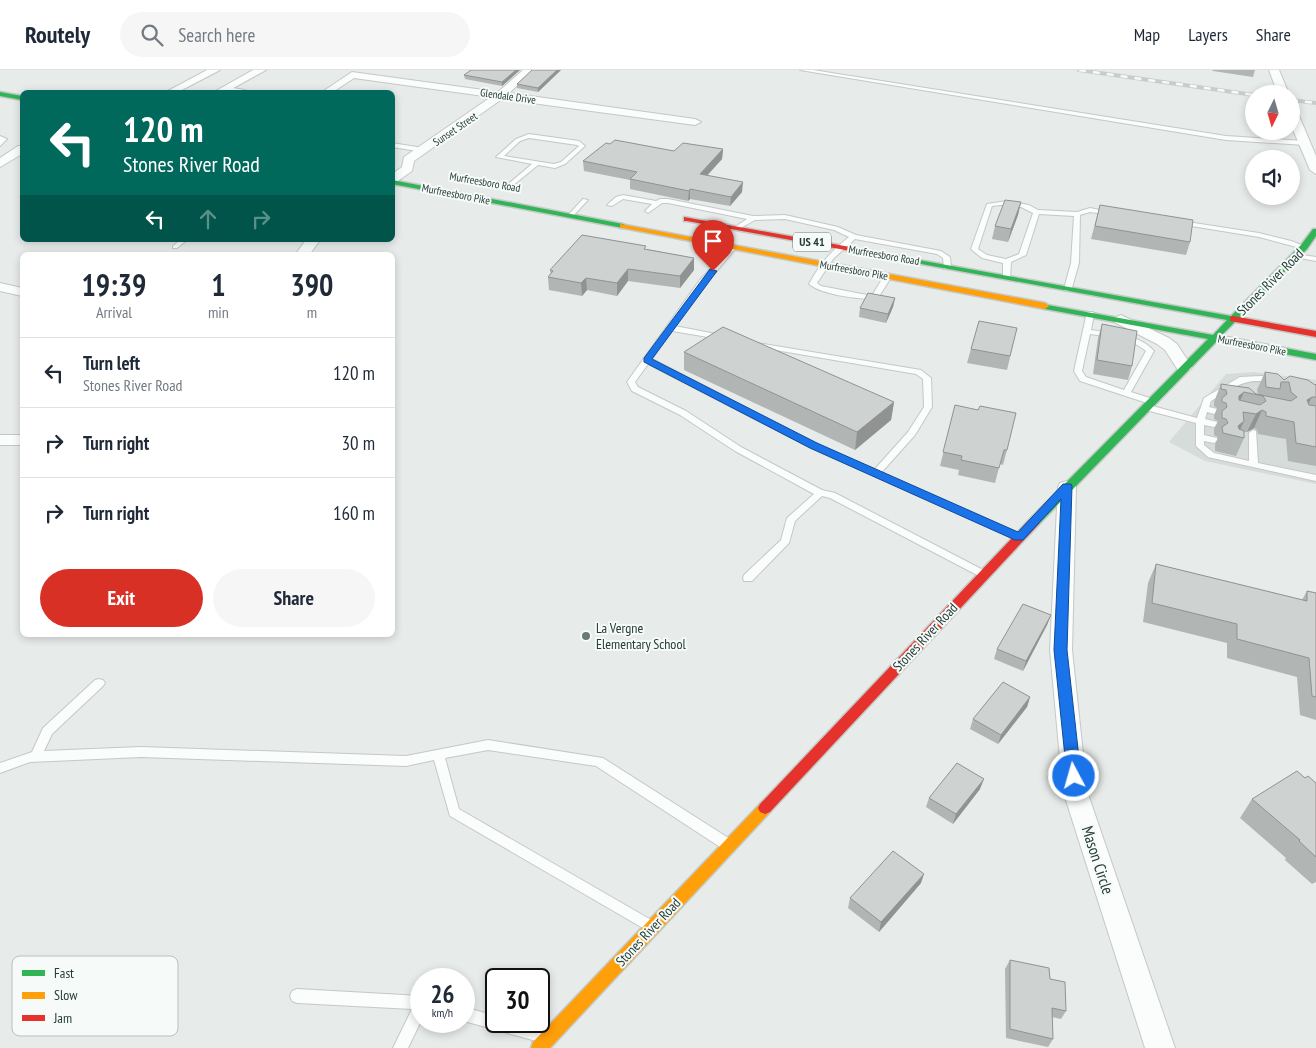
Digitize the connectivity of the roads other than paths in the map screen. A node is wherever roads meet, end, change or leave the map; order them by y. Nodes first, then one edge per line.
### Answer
1 (215, 70) edge
2 (262, 70) edge
3 (529, 70) edge
4 (803, 70) edge
5 (1274, 70) edge
6 (1280, 85) edge
7 (175, 90) edge
8 (225, 90) edge
9 (330, 90) edge
10 (0, 94) edge
11 (502, 96) junction
12 (20, 98) edge
13 (695, 122) dead end
14 (1300, 132) edge
15 (0, 138) edge
16 (0, 144) edge
17 (1305, 144) junction
18 (395, 145) edge
19 (20, 150) edge
20 (423, 150) junction
21 (0, 163) edge
22 (536, 164) junction
23 (395, 166) edge
24 (413, 169) junction
25 (1316, 170) edge
26 (395, 179) edge
27 (395, 182) edge
28 (504, 185) joint
29 (528, 190) dead end
30 (593, 201) joint
31 (652, 207) junction
32 (1036, 212) junction
33 (1077, 214) junction
34 (1119, 214) edge
35 (571, 215) junction
36 (753, 218) junction
37 (1177, 223) edge
38 (737, 228) junction
39 (1316, 231) edge
40 (854, 237) junction
41 (182, 242) edge
42 (734, 247) junction
43 (839, 247) junction
44 (175, 248) dead end
45 (1300, 252) junction
46 (1316, 259) edge
47 (1007, 261) junction
48 (822, 264) junction
49 (947, 267) junction
50 (888, 276) junction
51 (1007, 278) junction
52 (0, 287) edge
53 (1068, 289) junction
54 (20, 292) edge
55 (1090, 314) junction
56 (1119, 319) junction
57 (1232, 319) junction
58 (671, 328) junction
59 (1086, 331) junction
60 (1316, 334) edge
61 (1213, 337) junction
62 (730, 339) edge
63 (749, 343) edge
64 (1316, 357) edge
65 (647, 360) junction
66 (1184, 367) junction
67 (1228, 389) junction
68 (1126, 393) junction
69 (1276, 393) edge
70 (1236, 395) edge
71 (1148, 404) junction
72 (1204, 409) junction
73 (1214, 411) dead end
74 (1200, 421) junction
75 (1214, 424) dead end
76 (1253, 433) edge
77 (1200, 437) junction
78 (0, 440) edge
79 (20, 440) edge
80 (1214, 440) dead end
81 (1254, 464) junction
82 (875, 474) junction
83 (1316, 478) edge
84 (1067, 486) junction
85 (820, 494) junction
86 (1019, 537) junction
87 (984, 574) junction
88 (748, 578) dead end
89 (100, 683) dead end
90 (438, 754) junction
91 (36, 757) junction
92 (0, 768) edge
93 (730, 846) junction
94 (652, 928) junction
95 (297, 996) dead end
96 (410, 1002) edge
97 (475, 1018) edge
98 (410, 1027) edge
99 (544, 1043) edge
100 (400, 1048) edge
101 (1160, 1048) edge

1 - 7 street
2 - 8 street
3 - 11 street, Sunset Street
4 - 17 lane
5 - 6 street
9 - 11 street, Glendale Drive
10 - 12 main road
11 - 13 street, Glendale Drive
11 - 20 street, Sunset Street
14 - 17 street
15 - 16 lane
17 - 25 street
18 - 20 lane
19 - 21 street
20 - 24 street, Sunset Street
22 - 22 lane
22 - 28 lane
23 - 24 main road
24 - 26 street
27 - 35 main road, Murfreesboro Pike
28 - 29 main road, Murfreesboro Road
30 - 31 main road, Murfreesboro Road / US 41
30 - 35 lane
31 - 36 lane
31 - 38 main road, Murfreesboro Road / US 41
32 - 33 lane
32 - 47 lane
32 - 47 lane
33 - 34 lane
33 - 53 lane
35 - 42 main road, Murfreesboro Pike
36 - 38 lane
36 - 40 lane
37 - 45 lane
38 - 43 main road, Murfreesboro Road / US 41
39 - 45 main road, Stones River Road
40 - 43 lane
40 - 49 lane
41 - 44 lane
42 - 48 main road, Murfreesboro Pike
42 - 58 lane
43 - 48 lane
43 - 49 main road, Murfreesboro Road / US 41
45 - 46 lane
45 - 57 main road, Stones River Road
47 - 51 lane
48 - 50 main road, Murfreesboro Pike
48 - 50 lane
49 - 51 main road, Murfreesboro Road / US 41
50 - 55 main road, Murfreesboro Pike
51 - 53 main road, Murfreesboro Road / US 41
52 - 54 street
53 - 57 main road, Murfreesboro Road / US 41
55 - 56 main road, Murfreesboro Pike
55 - 59 lane
56 - 61 main road, Murfreesboro Pike
56 - 66 street
57 - 60 main road, Murfreesboro Road
57 - 61 main road, Stones River Road
58 - 62 lane
58 - 65 lane
59 - 68 lane
59 - 68 lane
61 - 64 main road, Murfreesboro Pike
61 - 66 main road, Stones River Road
63 - 82 lane
65 - 82 lane
65 - 85 lane
66 - 71 main road, Stones River Road
67 - 69 lane
67 - 70 lane
67 - 72 lane
68 - 71 lane
71 - 74 lane
71 - 84 main road, Stones River Road
72 - 73 lane
72 - 74 lane
74 - 75 lane
74 - 77 lane
76 - 81 lane
77 - 80 lane
77 - 81 lane
78 - 79 street
81 - 83 lane
82 - 86 lane
84 - 86 main road, Stones River Road
84 - 101 street, Mason Circle
85 - 87 lane
85 - 88 lane
86 - 87 main road, Stones River Road
87 - 93 main road, Stones River Road
89 - 91 lane
90 - 91 lane
90 - 93 lane
90 - 94 lane
91 - 92 lane
93 - 94 main road, Stones River Road
94 - 99 main road, Stones River Road
95 - 96 lane
97 - 99 lane
98 - 100 lane

